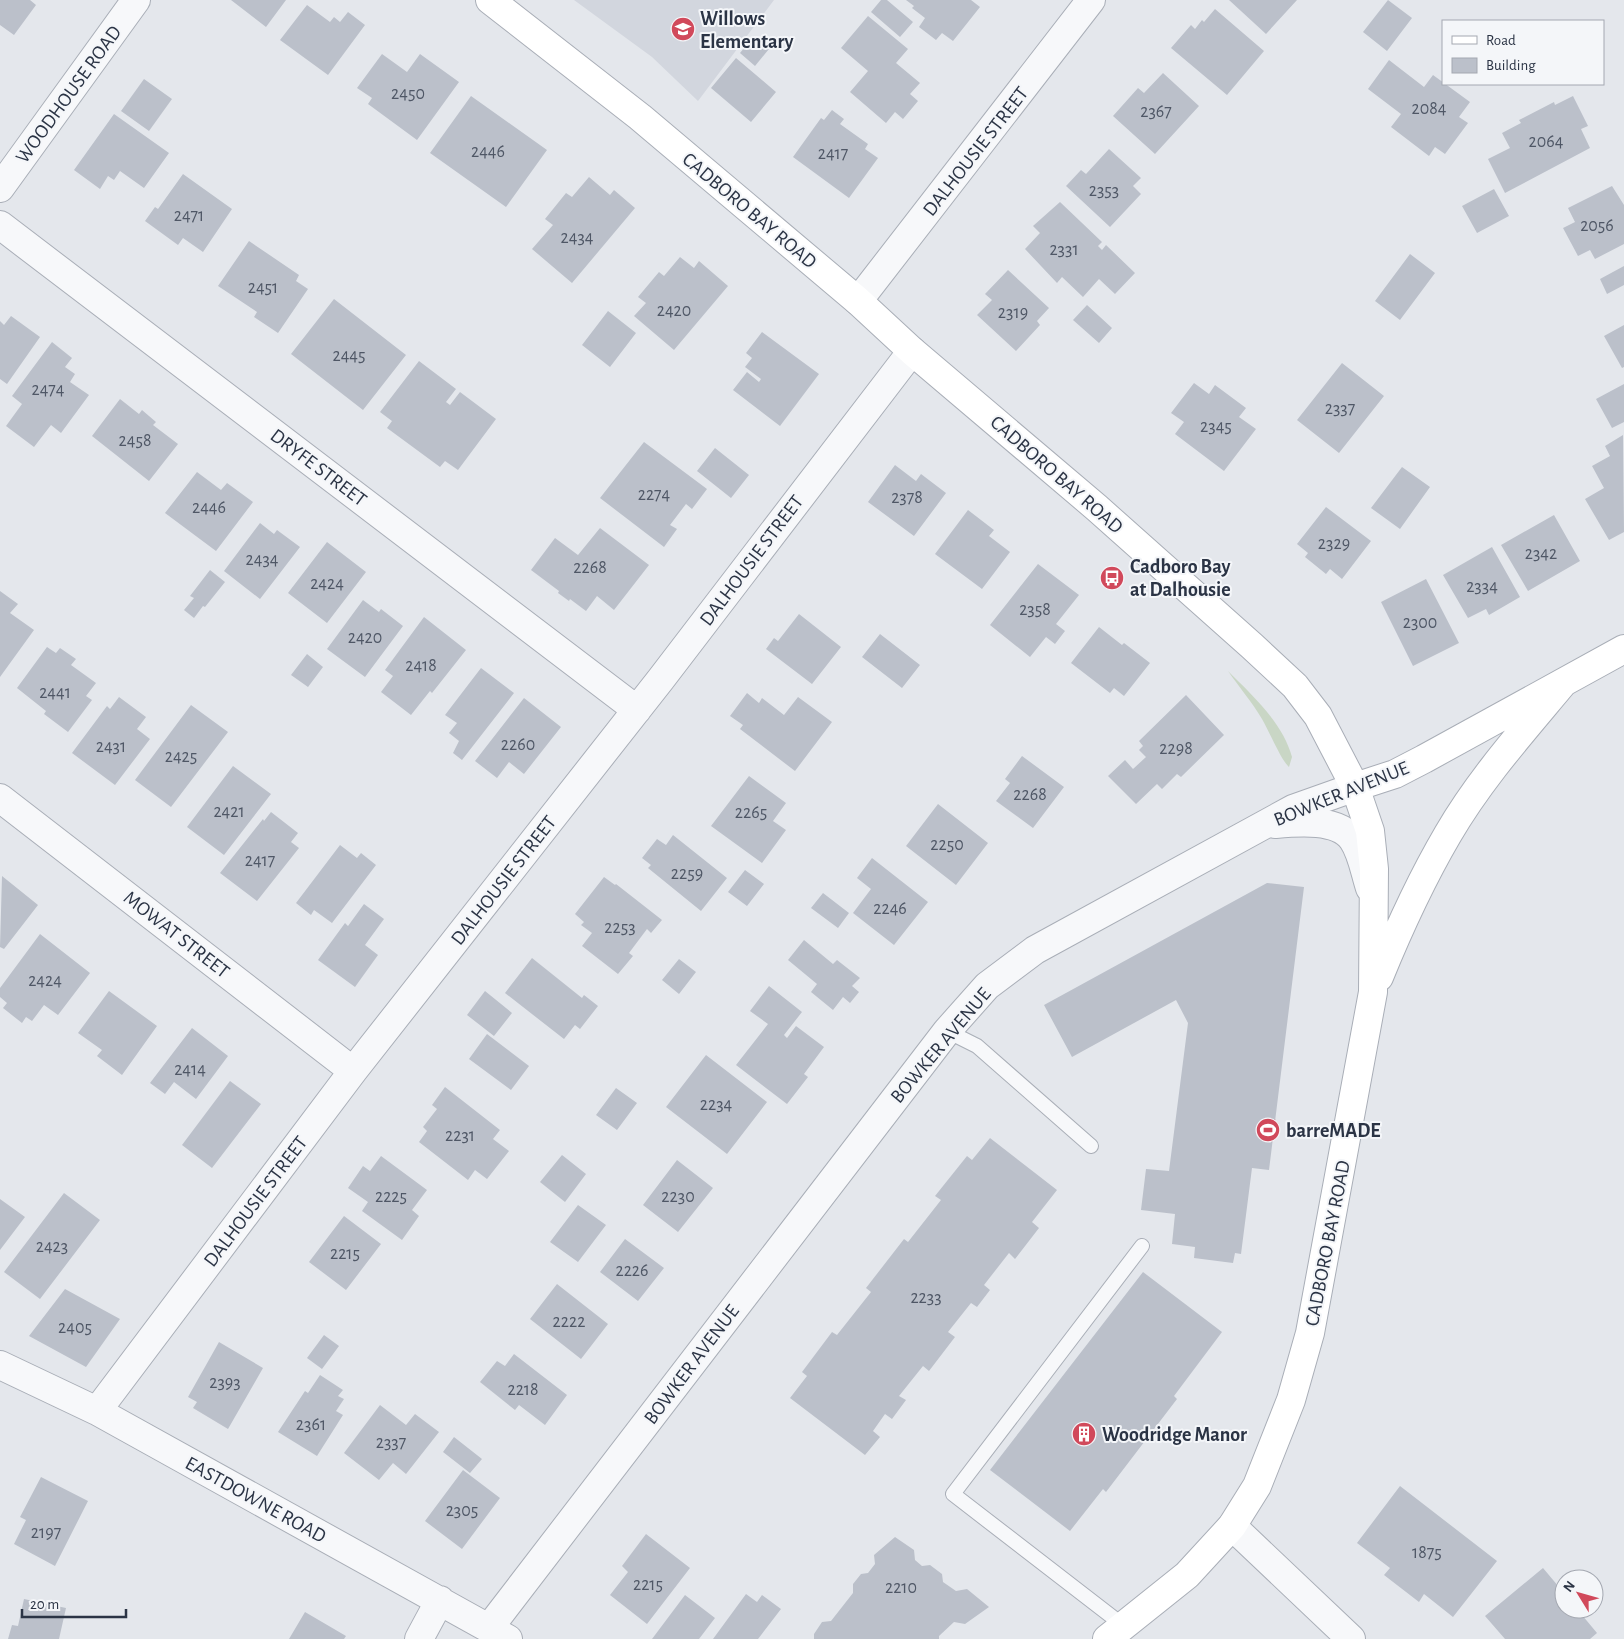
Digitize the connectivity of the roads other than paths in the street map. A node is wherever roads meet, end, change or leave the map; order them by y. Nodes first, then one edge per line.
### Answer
1 (136, 0) edge
2 (490, 0) edge
3 (1091, 0) edge
4 (0, 188) edge
5 (0, 225) edge
6 (858, 301) junction
7 (912, 351) junction
8 (1624, 650) edge
9 (1563, 683) junction
10 (637, 710) junction
11 (1355, 787) junction
12 (0, 798) edge
13 (1264, 825) junction
14 (1374, 905) junction
15 (1373, 992) junction
16 (946, 1031) junction
17 (353, 1071) junction
18 (1091, 1146) dead end
19 (1142, 1246) dead end
20 (0, 1365) edge
21 (96, 1412) junction
22 (1232, 1526) junction
23 (440, 1600) junction
24 (498, 1633) edge
25 (1116, 1633) edge
26 (419, 1639) edge
27 (1352, 1639) edge

1 - 4 street, WOODHOUSE ROAD
2 - 6 main road, CADBORO BAY ROAD
3 - 6 street, DALHOUSIE STREET
5 - 10 street, DRYFE STREET
6 - 7 main road, CADBORO BAY ROAD
7 - 10 street, DALHOUSIE STREET
7 - 11 main road, CADBORO BAY ROAD
8 - 9 main road, BOWKER AVENUE
9 - 11 main road, BOWKER AVENUE
9 - 15 main road
10 - 17 street, DALHOUSIE STREET
11 - 13 street, BOWKER AVENUE
11 - 14 main road, CADBORO BAY ROAD
12 - 17 street, MOWAT STREET
13 - 14 street
13 - 16 street, BOWKER AVENUE
14 - 15 main road, CADBORO BAY ROAD
15 - 22 main road, CADBORO BAY ROAD
16 - 18 lane
16 - 24 street, BOWKER AVENUE
17 - 21 street, DALHOUSIE STREET
19 - 25 lane
20 - 21 street, EASTDOWNE ROAD
21 - 23 street, EASTDOWNE ROAD
22 - 25 main road, CADBORO BAY ROAD
22 - 27 street
23 - 24 street, EASTDOWNE ROAD
23 - 26 street

